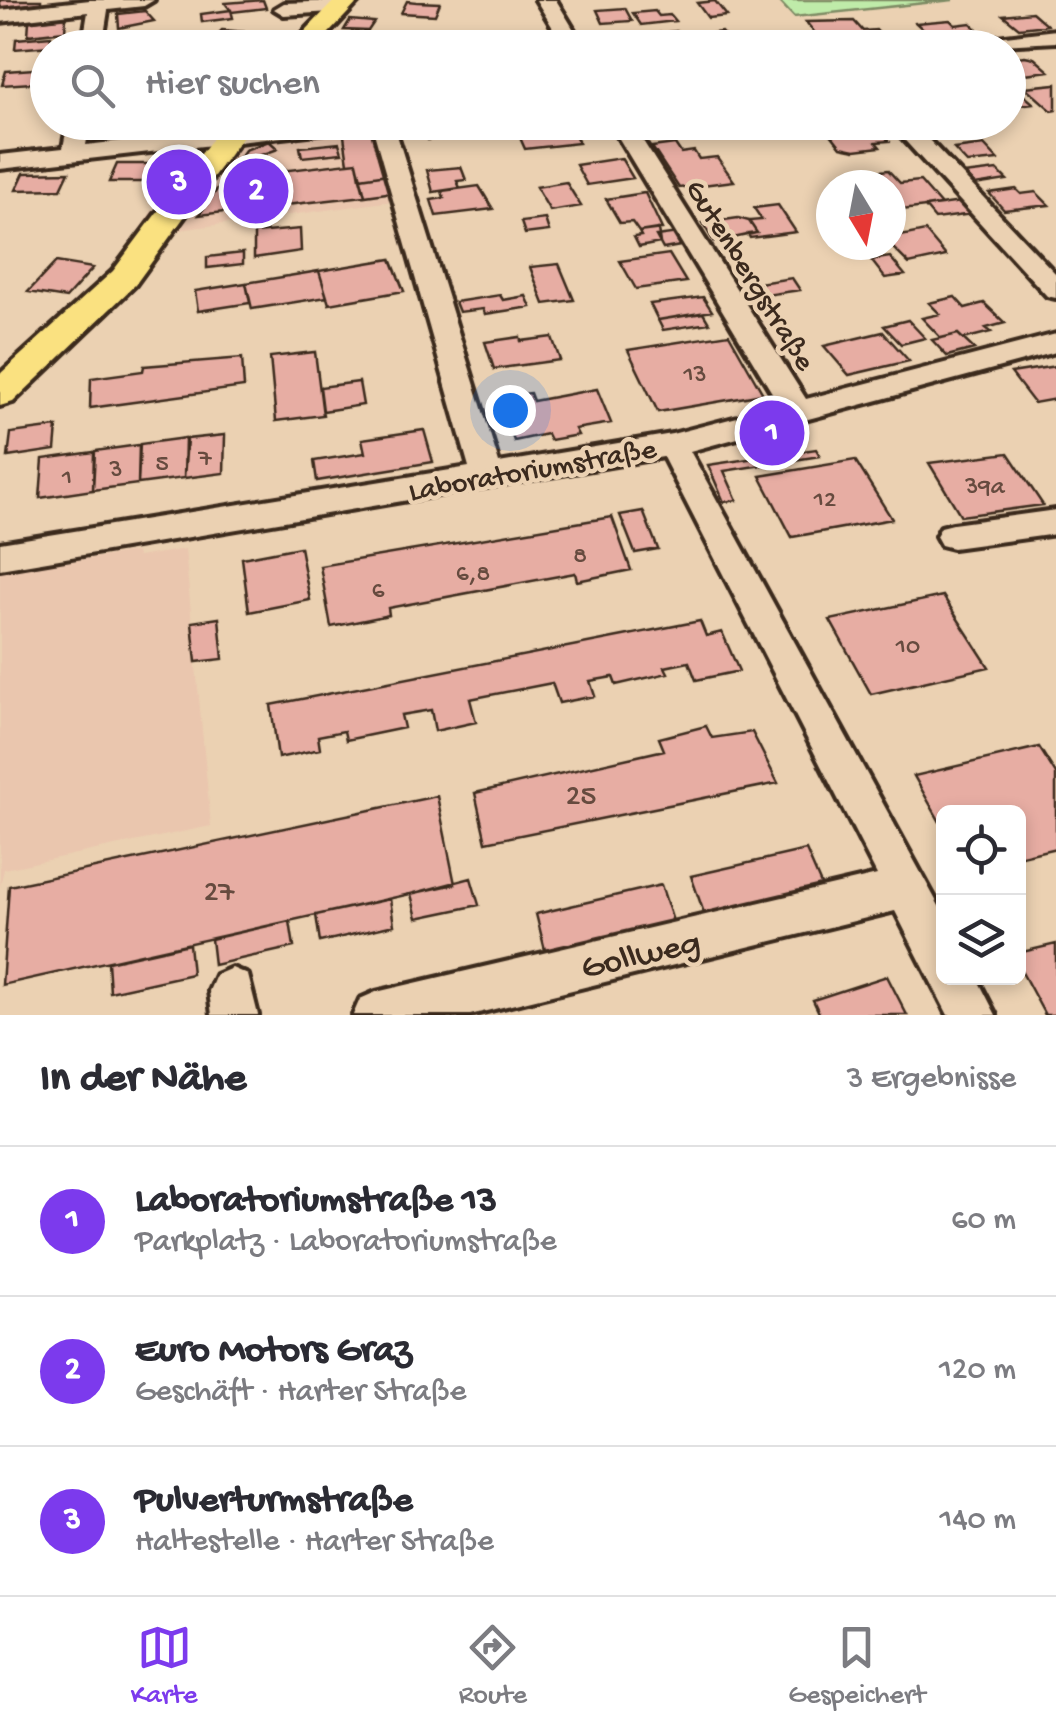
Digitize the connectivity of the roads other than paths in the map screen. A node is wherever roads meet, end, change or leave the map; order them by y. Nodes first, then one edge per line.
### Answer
1 (144, 0) edge
2 (546, 0) edge
3 (100, 2) edge
4 (344, 4) edge
5 (284, 9) dead end
6 (0, 16) edge
7 (95, 30) edge
8 (318, 30) edge
9 (564, 30) edge
10 (1047, 37) edge
11 (1056, 53) edge
12 (76, 140) edge
13 (170, 140) edge
14 (228, 140) edge
15 (387, 140) edge
16 (631, 140) edge
17 (916, 140) edge
18 (73, 155) junction
19 (0, 162) edge
20 (1056, 290) edge
21 (1056, 343) edge
22 (0, 394) edge
23 (798, 409) junction
24 (672, 444) junction
25 (487, 476) junction
26 (1056, 522) edge
27 (953, 536) dead end
28 (0, 556) edge
29 (905, 888) junction
30 (936, 945) edge
31 (957, 985) edge
32 (376, 1015) edge
33 (973, 1015) edge

1 - 3 street
2 - 9 street
3 - 6 street
3 - 7 street
4 - 5 street
4 - 8 main road
10 - 11 street
12 - 18 street
13 - 18 street
14 - 22 main road
15 - 25 street
16 - 23 street, Gutenbergstraße
17 - 20 street
18 - 19 street
21 - 23 street, Laboratoriumstraße
23 - 24 street, Laboratoriumstraße
24 - 25 street, Laboratoriumstraße
24 - 29 street
25 - 28 street, Laboratoriumstraße
26 - 27 street
29 - 30 street
29 - 32 street, Gollweg
31 - 33 street

